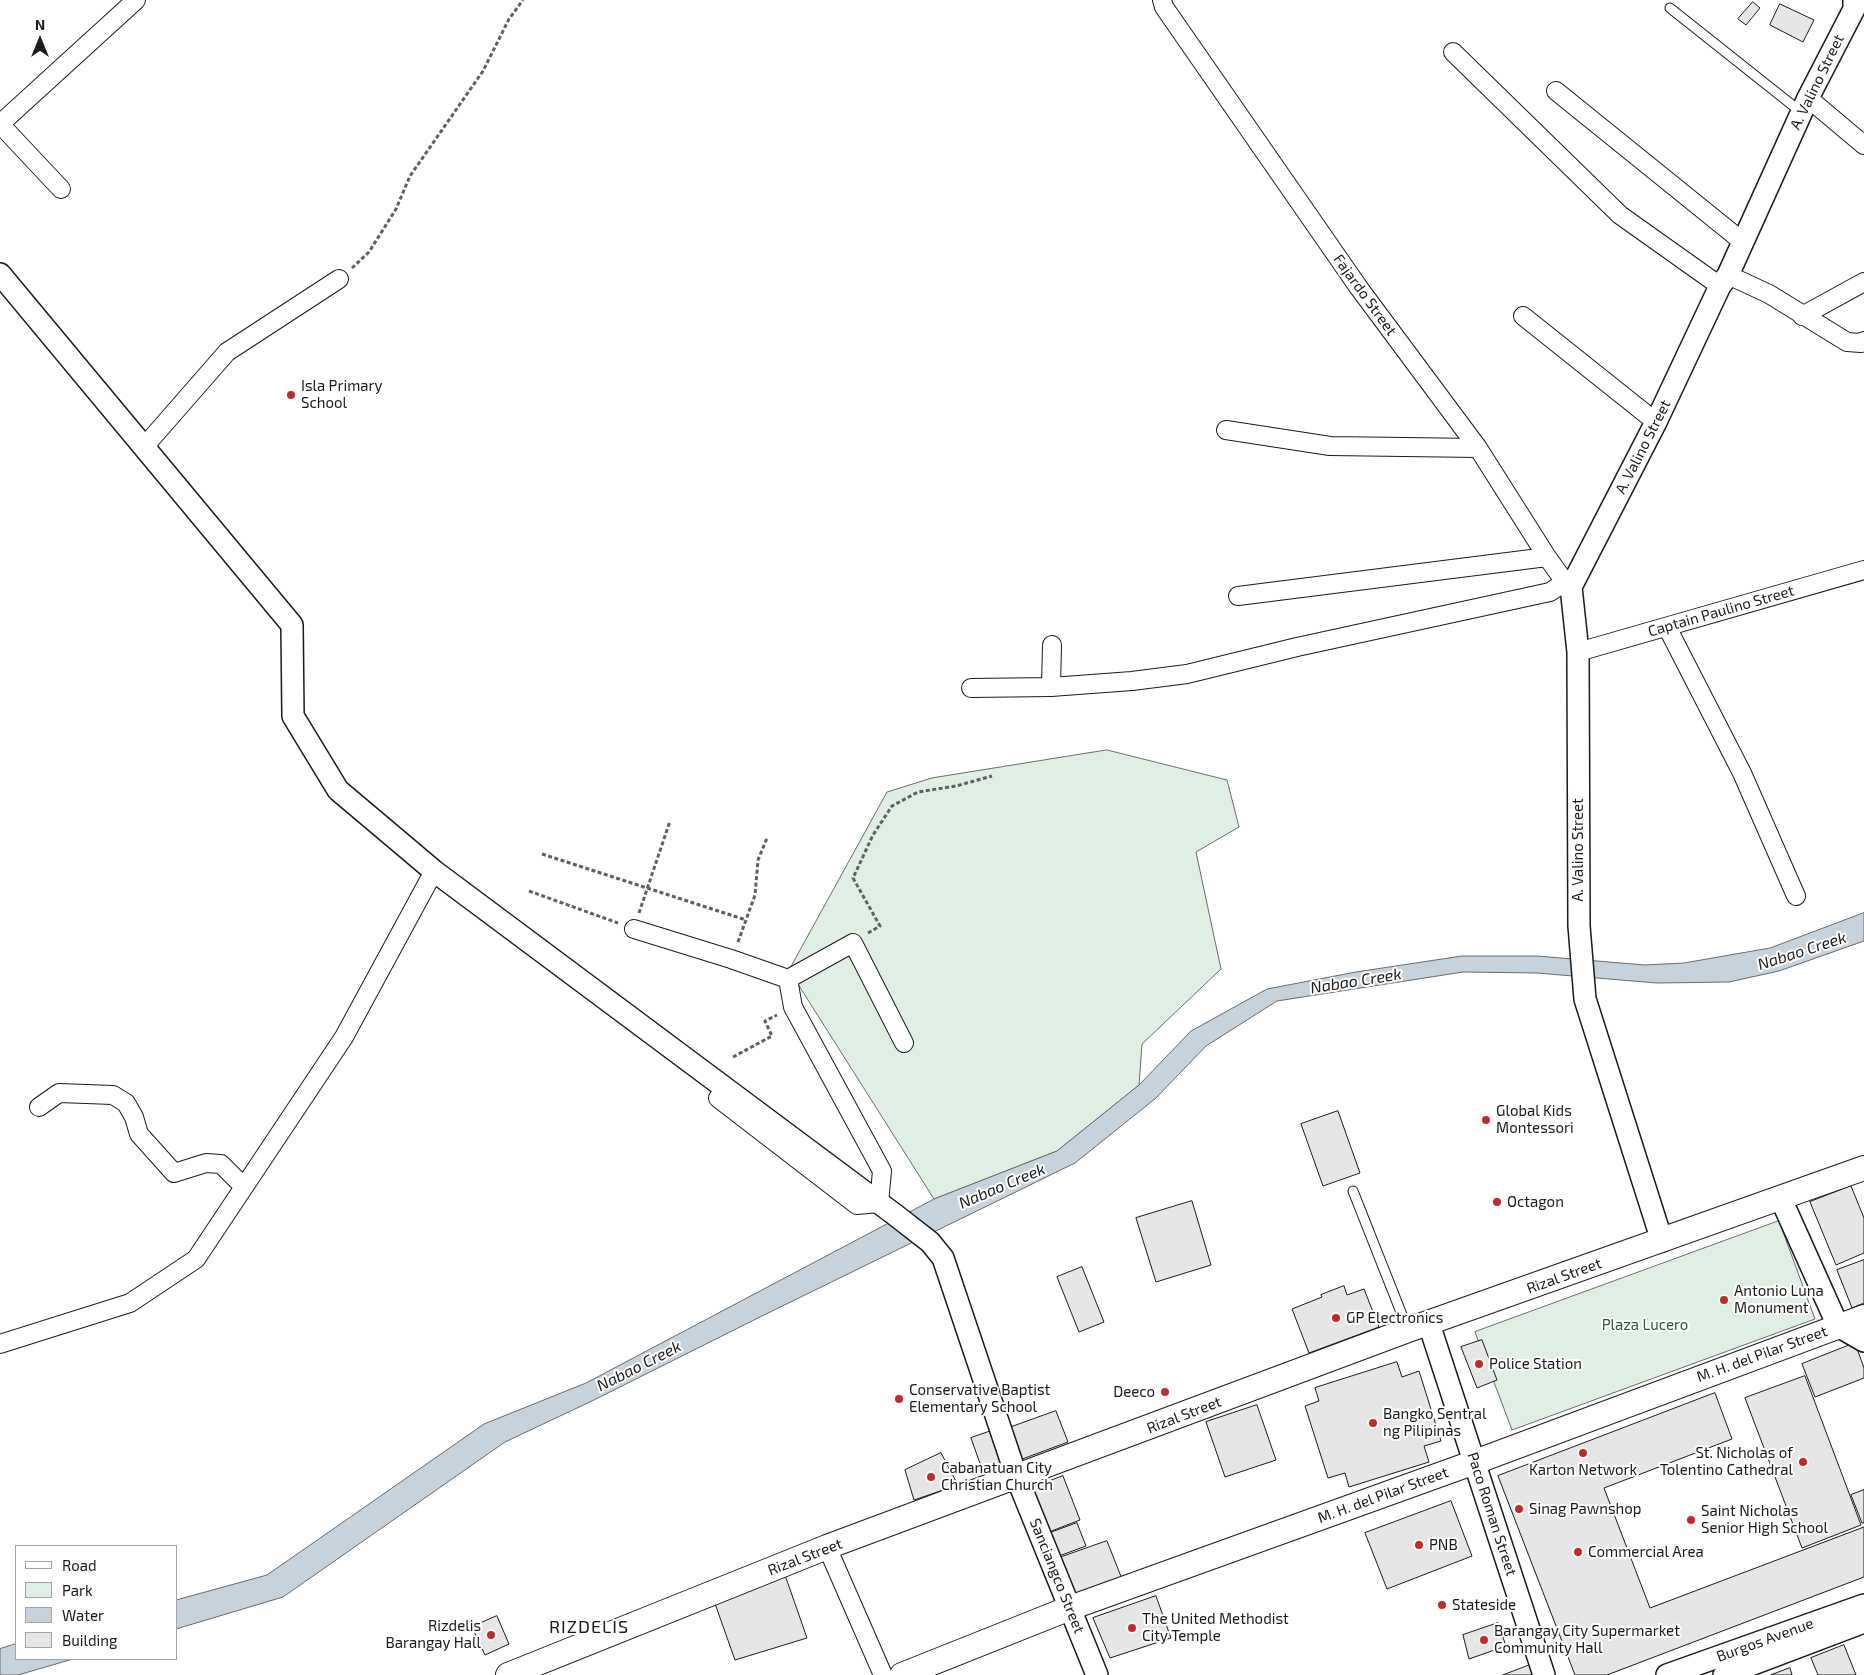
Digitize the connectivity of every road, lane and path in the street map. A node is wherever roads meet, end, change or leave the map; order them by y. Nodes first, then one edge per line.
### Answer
1 (136, 0) edge
2 (523, 0) edge
3 (1162, 0) edge
4 (1857, 6) edge
5 (1670, 8) dead end
6 (1453, 52) dead end
7 (1556, 91) dead end
8 (1805, 105) junction
9 (1864, 145) edge
10 (61, 189) dead end
11 (1743, 242) junction
12 (0, 274) edge
13 (339, 279) joint
14 (1724, 280) junction
15 (1864, 282) edge
16 (1523, 316) dead end
17 (1802, 316) junction
18 (1864, 341) edge
19 (1656, 422) junction
20 (1226, 430) dead end
21 (144, 447) junction
22 (1478, 448) junction
23 (1547, 556) junction
24 (1864, 570) edge
25 (1568, 585) junction
26 (1238, 596) dead end
27 (1667, 627) junction
28 (1052, 645) dead end
29 (1578, 652) junction
30 (1051, 687) junction
31 (971, 688) dead end
32 (992, 776) dead end
33 (670, 822) dead end
34 (766, 838) dead end
35 (542, 854) dead end
36 (434, 871) junction
37 (648, 888) junction
38 (529, 891) dead end
39 (1796, 896) dead end
40 (746, 920) junction
41 (634, 929) junction
42 (853, 943) junction
43 (731, 959) junction
44 (788, 980) junction
45 (793, 1007) junction
46 (904, 1042) dead end
47 (733, 1057) dead end
48 (718, 1098) dead end
49 (39, 1107) dead end
50 (1864, 1168) edge
51 (244, 1187) junction
52 (1352, 1191) dead end
53 (1781, 1199) junction
54 (887, 1209) junction
55 (1662, 1241) junction
56 (1864, 1316) edge
57 (1838, 1326) junction
58 (1419, 1327) junction
59 (1864, 1341) edge
60 (0, 1344) edge
61 (1475, 1462) junction
62 (1017, 1478) junction
63 (827, 1548) junction
64 (1864, 1605) edge
65 (1070, 1608) junction
66 (1864, 1622) edge
67 (508, 1675) edge
68 (883, 1675) edge
69 (902, 1675) edge
70 (1097, 1675) edge
71 (1544, 1675) edge
72 (1667, 1675) edge
73 (1724, 1675) edge

1 - 10 street
2 - 13 path
3 - 22 street, Fajardo Street
4 - 8 street, A. Valino Street
5 - 8 lane
6 - 14 street
7 - 11 street
8 - 9 street
8 - 11 street, A. Valino Street
11 - 14 street, A. Valino Street
12 - 21 street, Sanciangco Street
13 - 21 street
14 - 17 street
14 - 19 street, A. Valino Street
15 - 17 street
16 - 19 street
17 - 18 street
19 - 25 street, A. Valino Street
20 - 22 street
21 - 36 street, Sanciangco Street
22 - 23 street, Fajardo Street
23 - 25 street, Fajardo Street
23 - 26 street
24 - 27 street, Captain Paulino Street
25 - 29 street, A. Valino Street
25 - 30 street
27 - 29 street, Captain Paulino Street
27 - 39 street
28 - 30 street
29 - 55 street, A. Valino Street
30 - 31 street
32 - 42 path
33 - 37 path
34 - 40 path
35 - 37 path
36 - 51 street
36 - 54 street, Sanciangco Street
37 - 40 path
37 - 41 path
38 - 41 path
40 - 43 path
41 - 43 street
42 - 44 street
42 - 46 street
43 - 44 street
44 - 45 street
45 - 47 path
45 - 54 street
48 - 54 street
49 - 51 street
50 - 53 main road, Rizal Street
51 - 60 street
52 - 58 lane
53 - 55 main road, Rizal Street
53 - 57 street
54 - 62 street, Sanciangco Street
55 - 58 main road, Rizal Street
56 - 57 main road, M. H. del Pilar Street
57 - 59 street
57 - 61 main road, M. H. del Pilar Street
58 - 61 street, Paco Roman Street
58 - 62 main road, Rizal Street
61 - 65 main road, M. H. del Pilar Street
61 - 71 street, Paco Roman Street
62 - 63 main road, Rizal Street
62 - 65 street, Sanciangco Street
63 - 67 main road, Rizal Street
63 - 68 street
64 - 72 street, Burgos Avenue
65 - 69 main road, M. H. del Pilar Street
65 - 70 street, Sanciangco Street
66 - 73 street, Burgos Avenue

